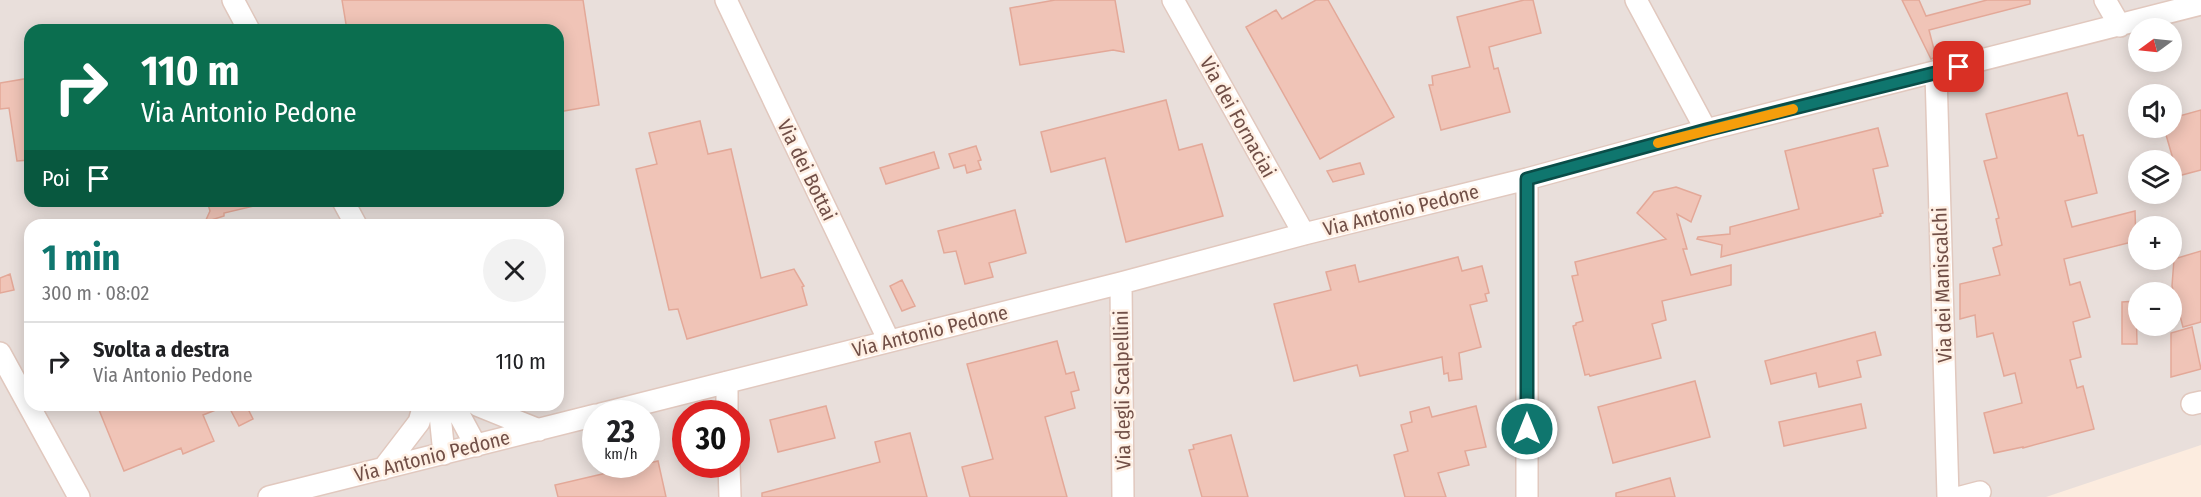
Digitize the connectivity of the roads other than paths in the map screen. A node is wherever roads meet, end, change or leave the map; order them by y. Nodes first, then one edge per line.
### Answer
1 (233, 0) edge
2 (726, 0) edge
3 (1173, 0) edge
4 (1636, 0) edge
5 (2105, 0) edge
6 (2201, 4) edge
7 (246, 24) edge
8 (2120, 26) junction
9 (1936, 73) junction
10 (1706, 130) junction
11 (1527, 179) junction
12 (1304, 234) junction
13 (1121, 283) junction
14 (889, 341) junction
15 (0, 353) edge
16 (727, 382) junction
17 (24, 397) edge
18 (656, 400) edge
19 (727, 400) edge
20 (32, 411) edge
21 (422, 411) edge
22 (440, 411) edge
23 (457, 411) edge
24 (492, 411) edge
25 (582, 419) edge
26 (539, 430) junction
27 (476, 446) junction
28 (444, 453) junction
29 (383, 469) junction
30 (729, 478) edge
31 (315, 491) edge
32 (79, 497) edge
33 (269, 497) edge
34 (730, 497) edge
35 (1124, 497) edge
36 (1527, 497) edge
37 (1948, 497) edge

1 - 7 street
2 - 14 street, Via dei Bottai
3 - 12 street, Via dei Fornaciai
4 - 10 street
5 - 8 street
6 - 8 street, Via Antonio Pedone
8 - 9 street, Via Antonio Pedone
9 - 10 street, Via Antonio Pedone
9 - 37 street, Via dei Maniscalchi
10 - 11 street, Via Antonio Pedone
11 - 12 street, Via Antonio Pedone
11 - 36 street
12 - 13 street, Via Antonio Pedone
13 - 14 street, Via Antonio Pedone
13 - 35 street, Via degli Scalpellini
14 - 16 street, Via Antonio Pedone
15 - 17 street
16 - 18 street, Via Antonio Pedone
16 - 19 street
20 - 32 street
21 - 29 street
22 - 28 street
23 - 27 street
24 - 26 street
25 - 26 street, Via Antonio Pedone
26 - 27 street, Via Antonio Pedone
27 - 28 street, Via Antonio Pedone
28 - 29 street, Via Antonio Pedone
29 - 31 street, Via Antonio Pedone
30 - 34 street
31 - 33 street, Via Antonio Pedone

